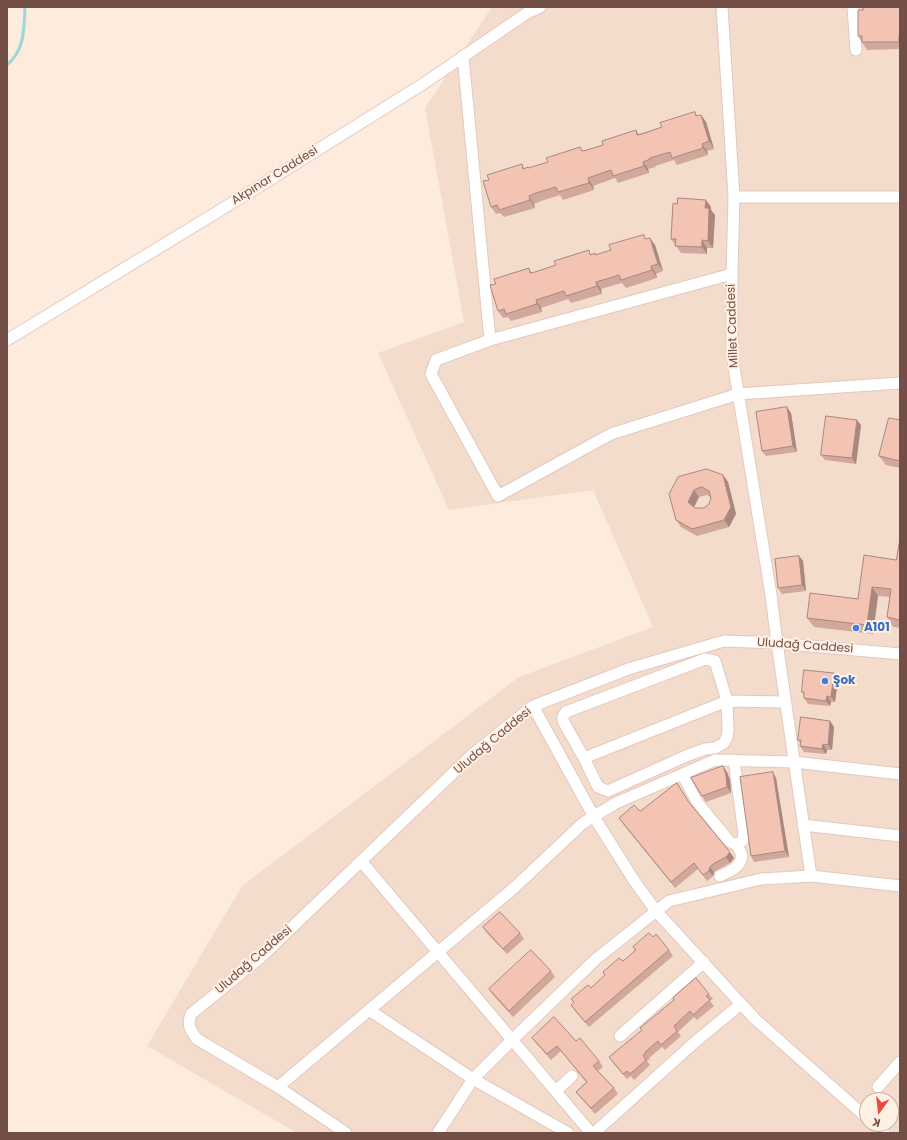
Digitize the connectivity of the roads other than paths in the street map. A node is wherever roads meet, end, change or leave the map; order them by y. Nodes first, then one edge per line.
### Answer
1 (540, 7) edge
2 (722, 7) edge
3 (853, 7) edge
4 (861, 7) edge
5 (856, 50) dead end
6 (463, 56) junction
7 (900, 197) edge
8 (734, 198) junction
9 (732, 274) junction
10 (7, 340) edge
11 (490, 340) junction
12 (900, 383) edge
13 (738, 394) junction
14 (777, 643) junction
15 (900, 654) edge
16 (728, 701) junction
17 (785, 702) junction
18 (533, 706) junction
19 (584, 758) junction
20 (734, 760) junction
21 (794, 762) junction
22 (682, 774) junction
23 (900, 774) edge
24 (594, 816) junction
25 (803, 825) junction
26 (900, 836) edge
27 (737, 844) junction
28 (361, 862) junction
29 (720, 876) dead end
30 (811, 876) junction
31 (900, 886) edge
32 (656, 911) junction
33 (438, 953) junction
34 (704, 962) junction
35 (741, 1004) junction
36 (369, 1010) junction
37 (620, 1036) dead end
38 (512, 1040) junction
39 (900, 1062) edge
40 (572, 1076) dead end
41 (473, 1079) junction
42 (278, 1087) junction
43 (878, 1087) dead end
44 (556, 1091) junction
45 (859, 1111) edge
46 (346, 1133) edge
47 (438, 1133) edge
48 (568, 1133) edge
49 (593, 1133) edge

1 - 6 street, Akpınar Caddesi
2 - 8 street, Millet Caddesi
3 - 4 street
3 - 5 street
6 - 10 street, Akpınar Caddesi
6 - 11 street
7 - 8 street
8 - 9 street, Millet Caddesi
9 - 11 street
9 - 13 street, Millet Caddesi
11 - 13 street
12 - 13 street
13 - 14 street, Millet Caddesi
14 - 15 street, Uludağ Caddesi
14 - 17 street, Millet Caddesi
14 - 18 street, Uludağ Caddesi
16 - 17 street
16 - 19 street
16 - 19 street
16 - 19 street
17 - 21 street, Millet Caddesi
18 - 24 street
18 - 28 street, Uludağ Caddesi
20 - 21 street
20 - 22 street
20 - 27 street
21 - 23 street
21 - 25 street, Millet Caddesi
22 - 24 street
22 - 27 street
24 - 32 street
24 - 33 street
25 - 26 street
25 - 30 street, Millet Caddesi
27 - 29 street
28 - 33 street
28 - 42 street, Uludağ Caddesi
30 - 31 street
30 - 32 street
32 - 34 street
32 - 38 street
33 - 36 street
33 - 38 street
34 - 35 street
34 - 37 street
35 - 45 street
35 - 49 street
36 - 41 street
36 - 42 street
38 - 41 street
38 - 44 street
39 - 43 street
40 - 44 street
41 - 47 street
41 - 48 street
42 - 46 street
44 - 49 street

